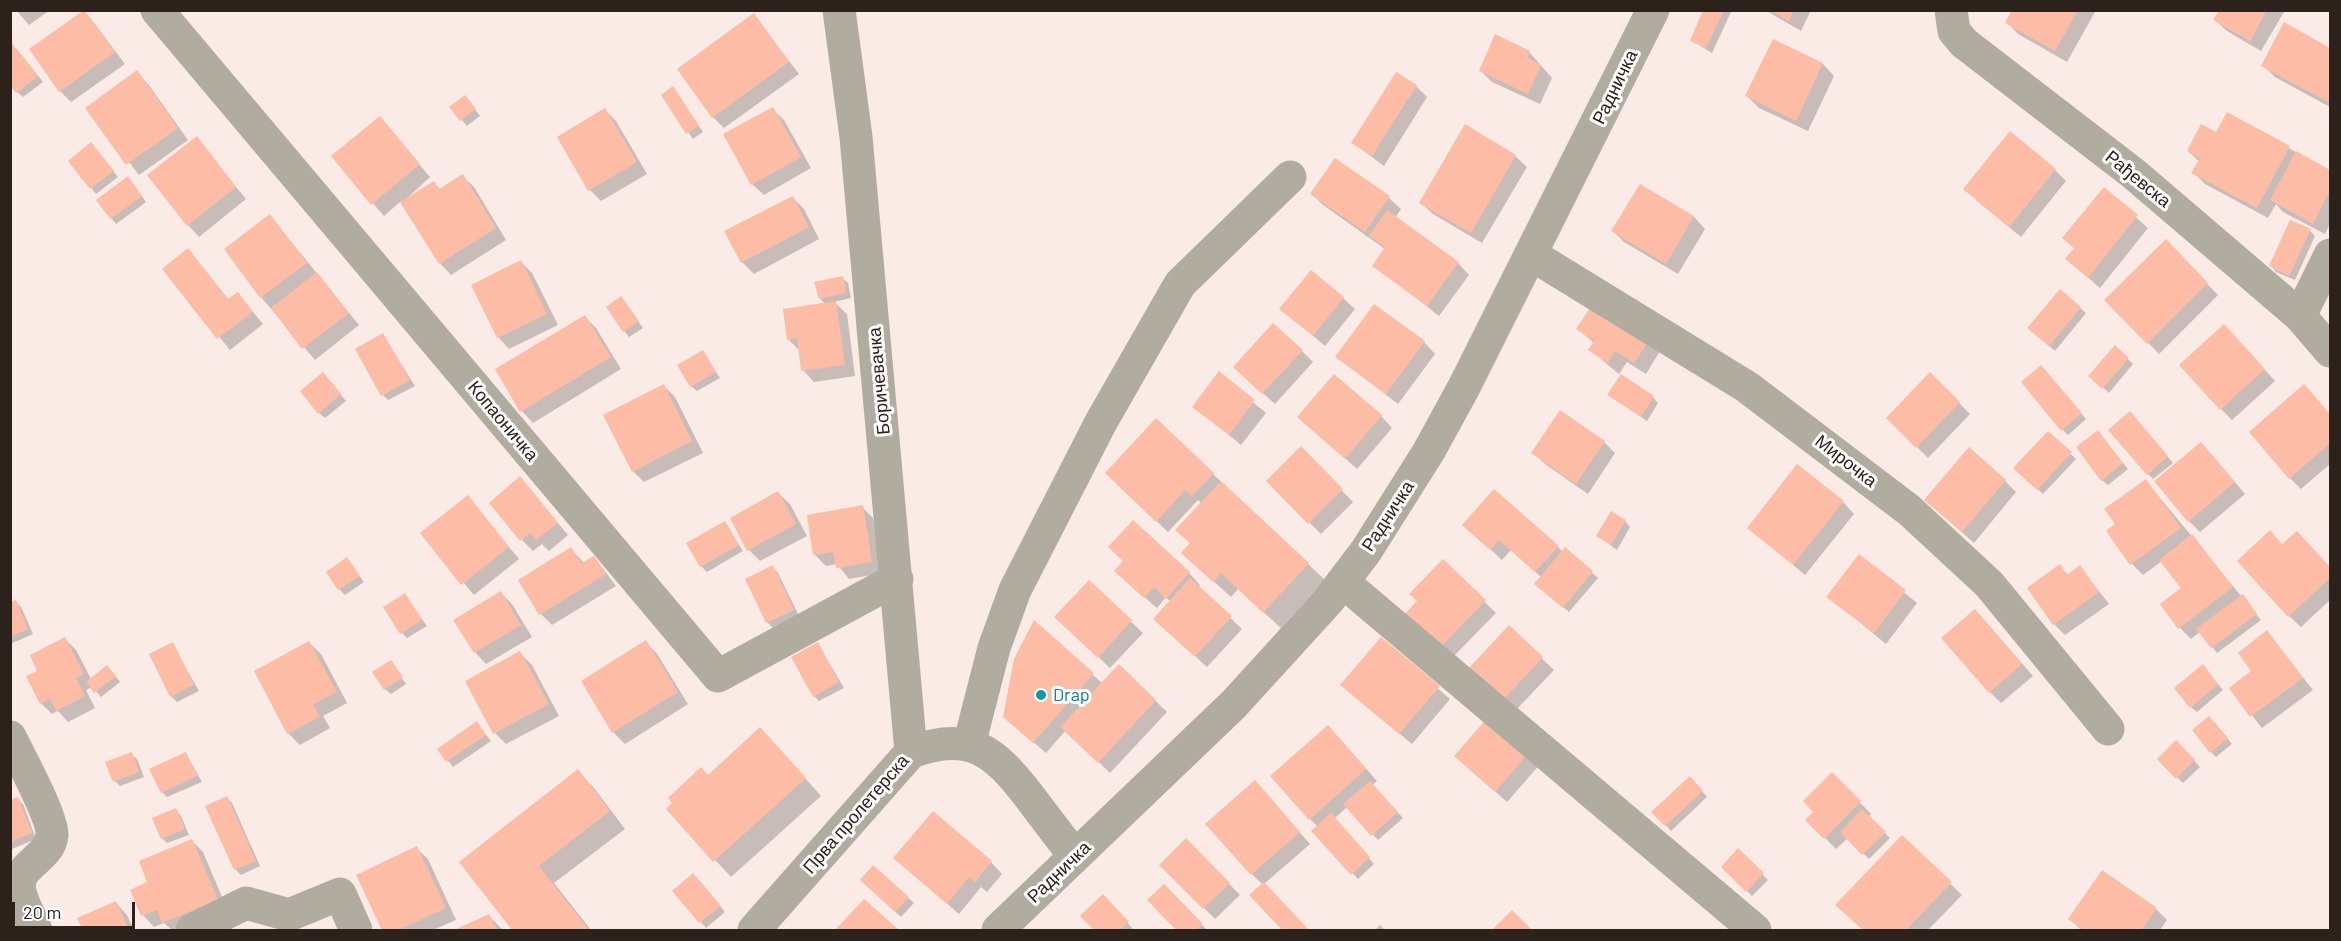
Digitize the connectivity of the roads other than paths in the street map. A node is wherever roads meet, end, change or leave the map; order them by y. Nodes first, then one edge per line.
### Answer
1 (157, 10) edge
2 (839, 10) edge
3 (1653, 10) edge
4 (1951, 10) edge
5 (1290, 177) dead end
6 (1532, 255) junction
7 (2331, 255) edge
8 (2300, 316) junction
9 (2331, 351) edge
10 (897, 579) junction
11 (1343, 582) junction
12 (2108, 729) dead end
13 (10, 737) edge
14 (969, 745) junction
15 (911, 752) junction
16 (1075, 856) junction
17 (36, 930) edge
18 (192, 930) edge
19 (356, 930) edge
20 (754, 930) edge
21 (998, 930) edge
22 (1755, 930) edge

1 - 10 street, Копаоничка
2 - 10 street, Боричевачка
3 - 6 street, Радничка
4 - 8 street, Рађевска
5 - 14 street
6 - 11 street, Радничка
6 - 12 street, Мирочка
7 - 8 street
8 - 9 street, Рађевска
10 - 15 street, Боричевачка
11 - 16 street, Радничка
11 - 22 street
13 - 17 street
14 - 15 street, Прва пролетерска
14 - 16 street, Прва пролетерска
15 - 20 street, Прва пролетерска
16 - 21 street, Радничка
18 - 19 street

